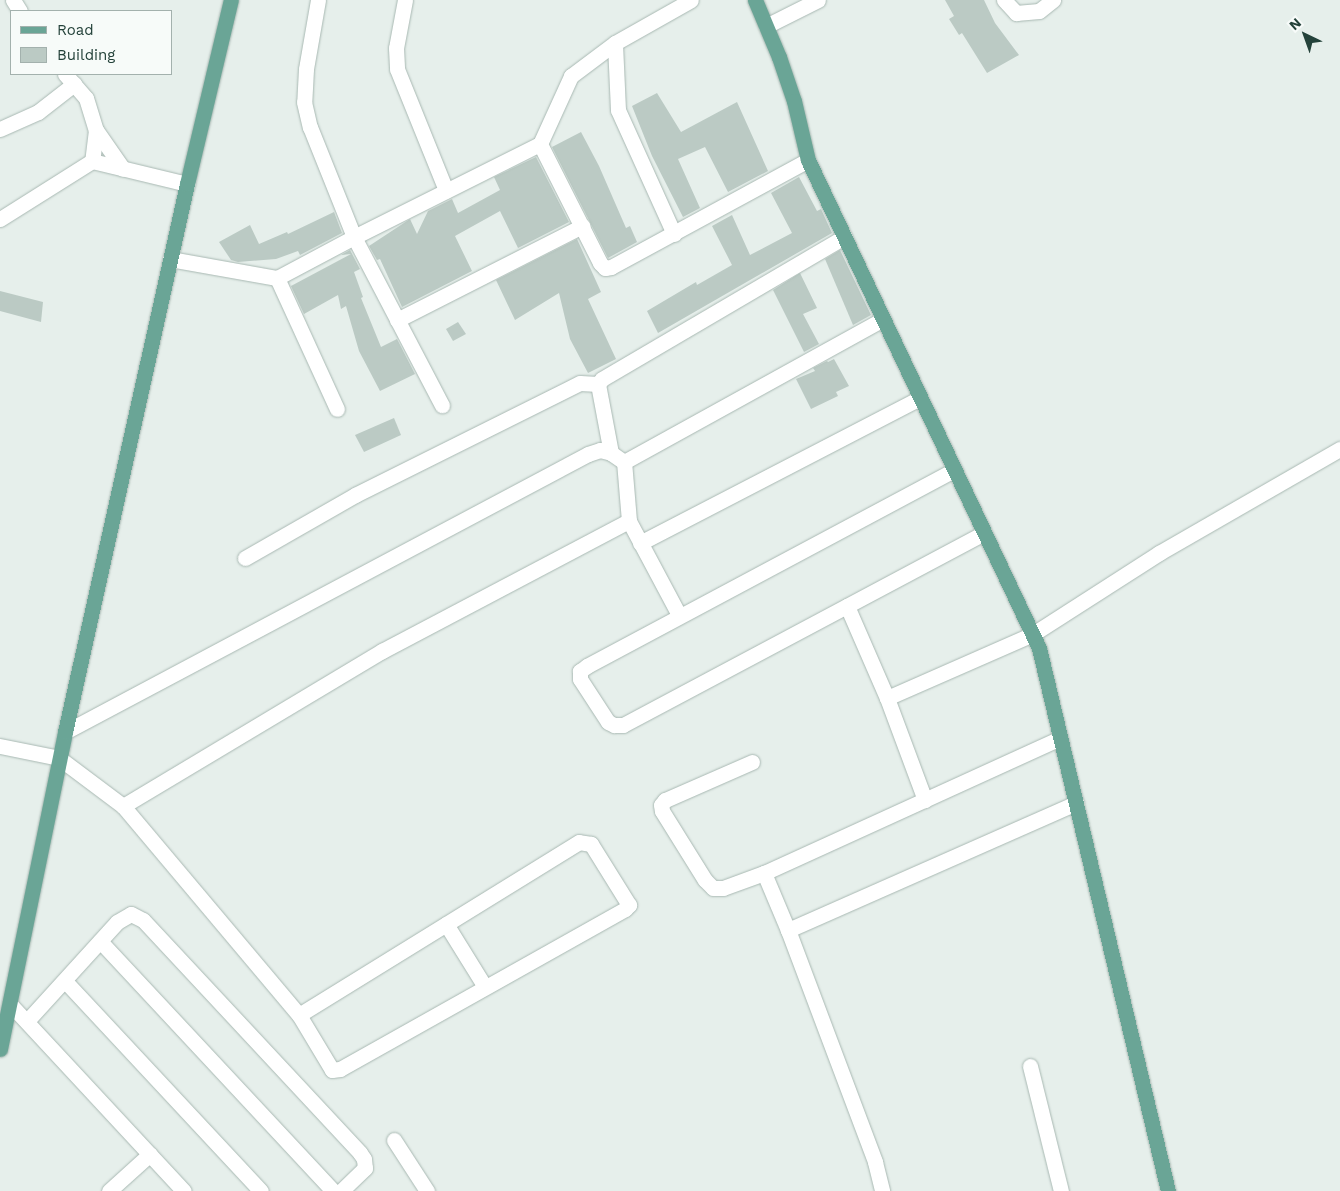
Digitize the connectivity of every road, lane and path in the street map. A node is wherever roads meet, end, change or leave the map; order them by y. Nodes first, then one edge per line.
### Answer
1 (231, 0) edge
2 (318, 0) edge
3 (405, 0) edge
4 (691, 0) edge
5 (754, 0) edge
6 (818, 0) edge
7 (1004, 0) edge
8 (1053, 0) edge
9 (766, 26) junction
10 (615, 43) junction
11 (70, 79) edge
12 (0, 129) edge
13 (96, 130) junction
14 (540, 144) junction
15 (808, 160) junction
16 (92, 162) junction
17 (123, 169) junction
18 (187, 184) junction
19 (446, 190) junction
20 (2, 217) edge
21 (582, 226) junction
22 (674, 234) junction
23 (354, 237) junction
24 (844, 237) junction
25 (170, 259) junction
26 (277, 278) junction
27 (883, 319) junction
28 (397, 320) junction
29 (598, 384) junction
30 (920, 398) junction
31 (442, 405) dead end
32 (337, 409) dead end
33 (1340, 449) edge
34 (611, 453) junction
35 (624, 462) junction
36 (954, 470) junction
37 (629, 521) junction
38 (984, 533) junction
39 (640, 544) junction
40 (245, 558) dead end
41 (847, 606) junction
42 (679, 615) junction
43 (1032, 634) junction
44 (887, 698) junction
45 (65, 732) junction
46 (1060, 738) junction
47 (0, 746) edge
48 (59, 758) junction
49 (752, 762) dead end
50 (924, 800) junction
51 (1076, 803) junction
52 (123, 806) junction
53 (764, 873) junction
54 (446, 924) junction
55 (788, 930) junction
56 (100, 941) junction
57 (65, 981) junction
58 (485, 987) junction
59 (10, 1004) junction
60 (299, 1014) junction
61 (27, 1021) junction
62 (0, 1048) edge
63 (1030, 1066) dead end
64 (394, 1140) dead end
65 (150, 1154) junction
66 (113, 1190) edge
67 (184, 1191) edge
68 (261, 1191) edge
69 (333, 1191) edge
70 (341, 1191) edge
71 (427, 1191) edge
72 (882, 1191) edge
73 (1061, 1191) edge
74 (1168, 1191) edge

1 - 18 main road
2 - 23 street
3 - 19 street
4 - 10 street
5 - 9 main road
6 - 9 street
7 - 8 street
9 - 15 main road
10 - 14 street
10 - 22 street
11 - 12 street
11 - 13 street
13 - 16 street
13 - 17 street
14 - 19 street
14 - 21 street
15 - 22 street
15 - 24 main road
16 - 17 street
16 - 20 street
17 - 18 street
18 - 25 main road
19 - 23 street
21 - 22 street
21 - 28 street
23 - 26 street
23 - 28 street
24 - 27 main road
24 - 29 street
25 - 26 street
25 - 45 main road
26 - 32 street
27 - 30 main road
27 - 35 street
28 - 31 street
29 - 34 street
29 - 40 street
30 - 36 main road
30 - 39 street
33 - 43 street
34 - 35 street
34 - 45 street
35 - 37 street
36 - 38 main road
36 - 42 street
37 - 39 street
37 - 52 street
38 - 41 street
38 - 43 main road
39 - 42 street
41 - 42 street
41 - 44 street
43 - 44 street
43 - 46 main road
44 - 50 street
45 - 48 main road
46 - 50 street
46 - 51 main road
47 - 48 street
48 - 52 street
48 - 59 main road
49 - 53 street
50 - 53 street
51 - 55 street
51 - 74 main road
52 - 60 street
53 - 55 street
54 - 58 street
54 - 58 street
54 - 60 street
55 - 72 street
56 - 57 street
56 - 69 street
56 - 70 street
57 - 61 street
57 - 68 street
58 - 60 street
59 - 61 street
59 - 62 main road
61 - 65 street
63 - 73 street
64 - 71 street
65 - 66 street
65 - 67 street

